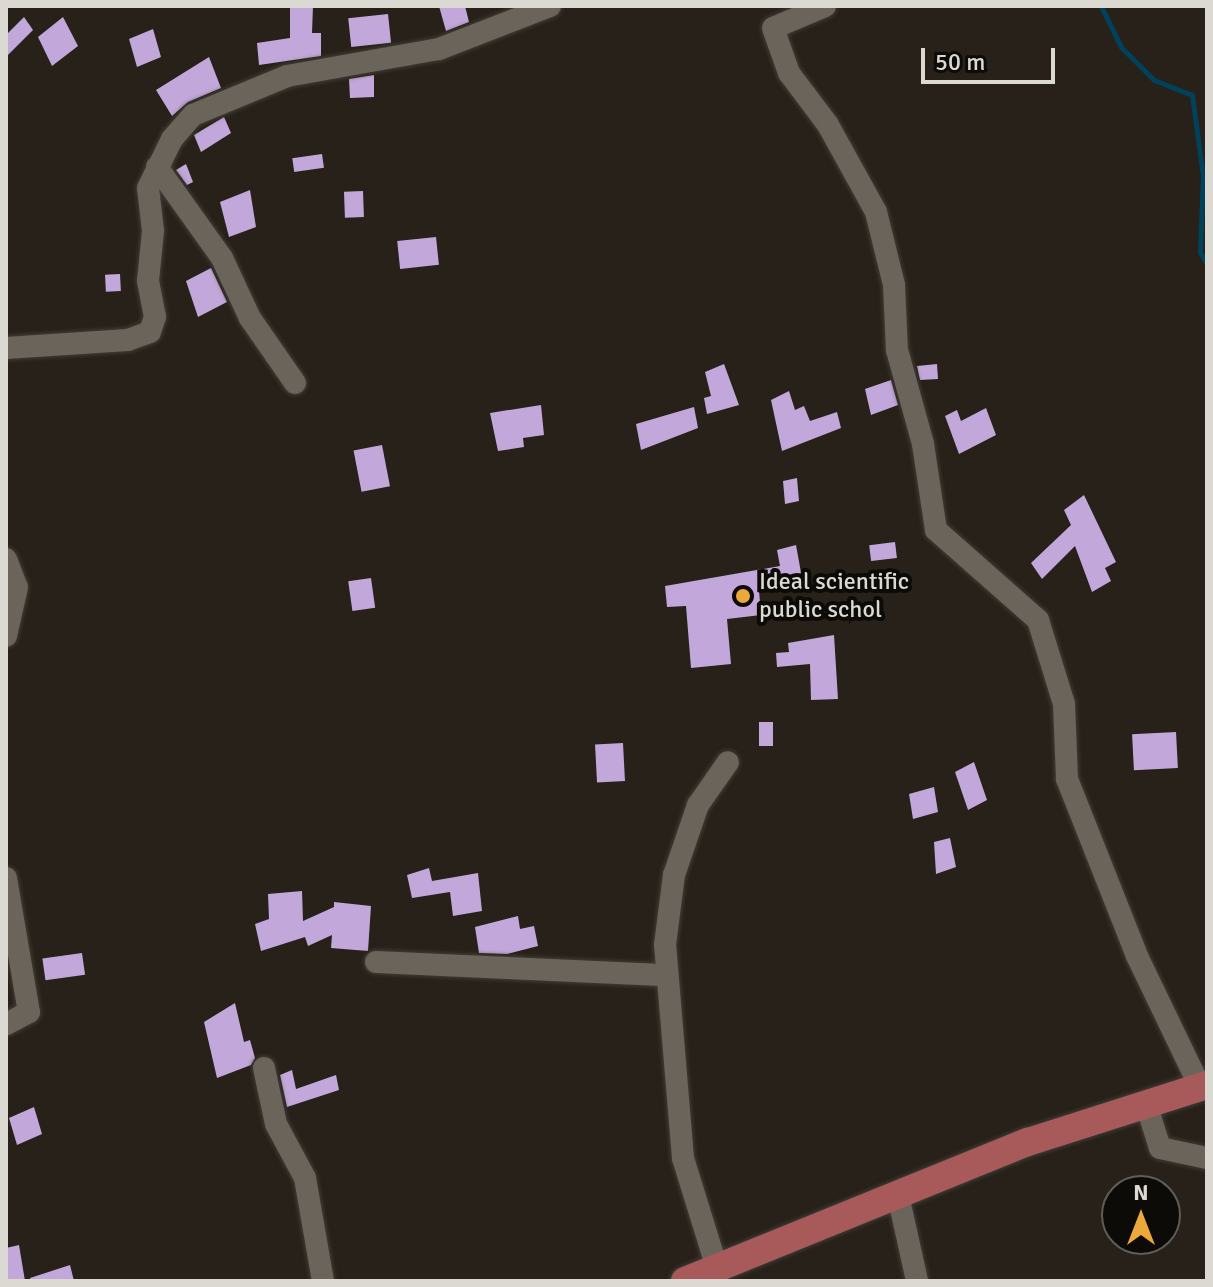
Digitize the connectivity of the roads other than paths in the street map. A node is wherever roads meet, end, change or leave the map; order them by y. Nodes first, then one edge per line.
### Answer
1 (550, 6) edge
2 (825, 6) edge
3 (157, 167) junction
4 (6, 348) edge
5 (295, 383) dead end
6 (6, 559) edge
7 (6, 636) edge
8 (728, 762) dead end
9 (6, 878) edge
10 (376, 962) dead end
11 (667, 975) junction
12 (6, 1024) edge
13 (264, 1068) dead end
14 (1204, 1086) edge
15 (1146, 1104) junction
16 (1207, 1158) edge
17 (898, 1195) junction
18 (717, 1268) junction
19 (323, 1281) edge
20 (685, 1281) edge
21 (917, 1281) edge

1 - 3 street
2 - 14 street
3 - 4 street
3 - 5 street
6 - 7 street
8 - 11 street
9 - 12 street
10 - 11 street
11 - 18 street
13 - 19 street
14 - 15 main road
15 - 16 street
15 - 17 main road
17 - 18 main road
17 - 21 street
18 - 20 main road

